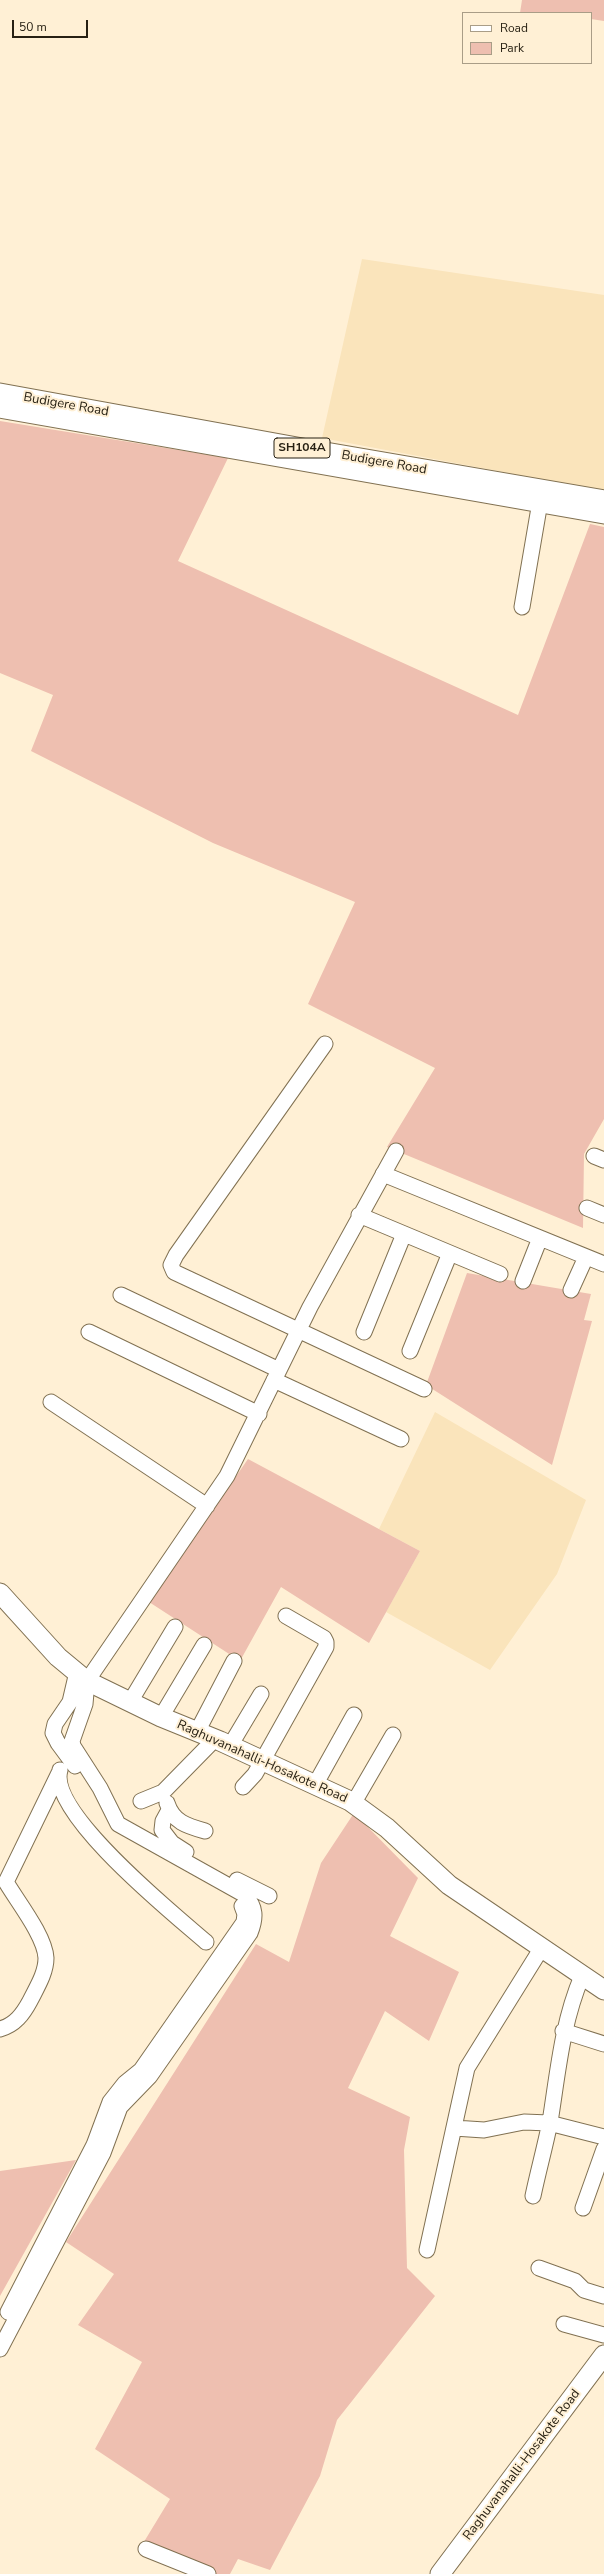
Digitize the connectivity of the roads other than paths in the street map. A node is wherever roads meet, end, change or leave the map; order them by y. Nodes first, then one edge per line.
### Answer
1 (0, 393) edge
2 (0, 408) edge
3 (604, 500) edge
4 (540, 502) junction
5 (581, 503) junction
6 (604, 514) edge
7 (522, 607) dead end
8 (325, 1044) dead end
9 (396, 1151) dead end
10 (383, 1174) junction
11 (587, 1208) dead end
12 (359, 1215) junction
13 (604, 1215) edge
14 (404, 1234) junction
15 (540, 1238) junction
16 (450, 1253) junction
17 (586, 1257) junction
18 (604, 1264) edge
19 (500, 1274) dead end
20 (523, 1281) dead end
21 (571, 1290) dead end
22 (121, 1295) dead end
23 (299, 1331) junction
24 (88, 1332) dead end
25 (364, 1332) dead end
26 (410, 1351) dead end
27 (276, 1375) junction
28 (424, 1389) dead end
29 (51, 1402) dead end
30 (259, 1414) junction
31 (401, 1438) dead end
32 (207, 1506) junction
33 (0, 1593) edge
34 (286, 1616) dead end
35 (175, 1627) dead end
36 (204, 1645) dead end
37 (234, 1660) dead end
38 (82, 1677) junction
39 (261, 1694) dead end
40 (130, 1702) junction
41 (354, 1715) dead end
42 (161, 1717) junction
43 (197, 1732) junction
44 (393, 1735) dead end
45 (223, 1742) junction
46 (71, 1752) junction
47 (263, 1760) junction
48 (59, 1773) junction
49 (315, 1785) junction
50 (243, 1787) dead end
51 (163, 1792) junction
52 (141, 1801) dead end
53 (353, 1804) junction
54 (169, 1810) junction
55 (205, 1831) dead end
56 (268, 1896) dead end
57 (206, 1942) dead end
58 (541, 1949) junction
59 (582, 1976) junction
60 (604, 1990) edge
61 (0, 2029) edge
62 (563, 2031) junction
63 (604, 2044) edge
64 (549, 2123) junction
65 (454, 2128) junction
66 (604, 2137) edge
67 (604, 2149) edge
68 (533, 2196) dead end
69 (583, 2208) dead end
70 (427, 2250) dead end
71 (42, 2257) junction
72 (540, 2268) dead end
73 (604, 2296) edge
74 (604, 2304) edge
75 (564, 2324) dead end
76 (0, 2327) edge
77 (604, 2335) edge
78 (0, 2349) edge
79 (604, 2356) edge
80 (146, 2549) dead end
81 (444, 2573) edge
82 (208, 2574) edge

1 - 5 main road, Budigere Road / SH104A
2 - 4 main road, Budigere Road / SH104A
3 - 5 main road, Budigere Road / SH104A
4 - 5 main road, Budigere Road / SH104A
4 - 7 street
5 - 6 main road, Budigere Road / SH104A
8 - 23 street
9 - 10 street
10 - 12 street
10 - 15 street
11 - 13 street
12 - 14 street
12 - 23 street
14 - 16 street
14 - 25 street
15 - 17 street
15 - 20 street
16 - 19 street
16 - 26 street
17 - 18 street
17 - 21 street
22 - 27 street
23 - 27 street
23 - 28 street
24 - 30 street
27 - 30 street
27 - 31 street
29 - 32 street
30 - 32 street
32 - 38 street
33 - 38 main road, Raghuvanahalli-Hosakote Road
34 - 47 street
35 - 40 street
36 - 42 street
37 - 43 street
38 - 40 main road, Raghuvanahalli-Hosakote Road
38 - 46 street
38 - 46 street
39 - 45 street
40 - 42 main road, Raghuvanahalli-Hosakote Road
41 - 49 street
42 - 43 main road, Raghuvanahalli-Hosakote Road
43 - 45 main road, Raghuvanahalli-Hosakote Road
44 - 53 street
45 - 47 main road, Raghuvanahalli-Hosakote Road
45 - 51 street
46 - 48 street
46 - 71 street
47 - 49 main road, Raghuvanahalli-Hosakote Road
47 - 50 street
48 - 57 street
48 - 61 street
49 - 53 main road, Raghuvanahalli-Hosakote Road
51 - 52 street
51 - 54 street
53 - 58 main road, Raghuvanahalli-Hosakote Road
54 - 55 street
54 - 56 street
58 - 59 main road, Raghuvanahalli-Hosakote Road
58 - 65 street
59 - 60 main road, Raghuvanahalli-Hosakote Road
59 - 62 street
62 - 63 street
62 - 64 street
64 - 65 street
64 - 66 street
64 - 68 street
65 - 70 street
67 - 69 street
71 - 76 street
71 - 78 street
72 - 73 street
73 - 74 street
75 - 77 street
79 - 81 main road, Raghuvanahalli-Hosakote Road
80 - 82 street

